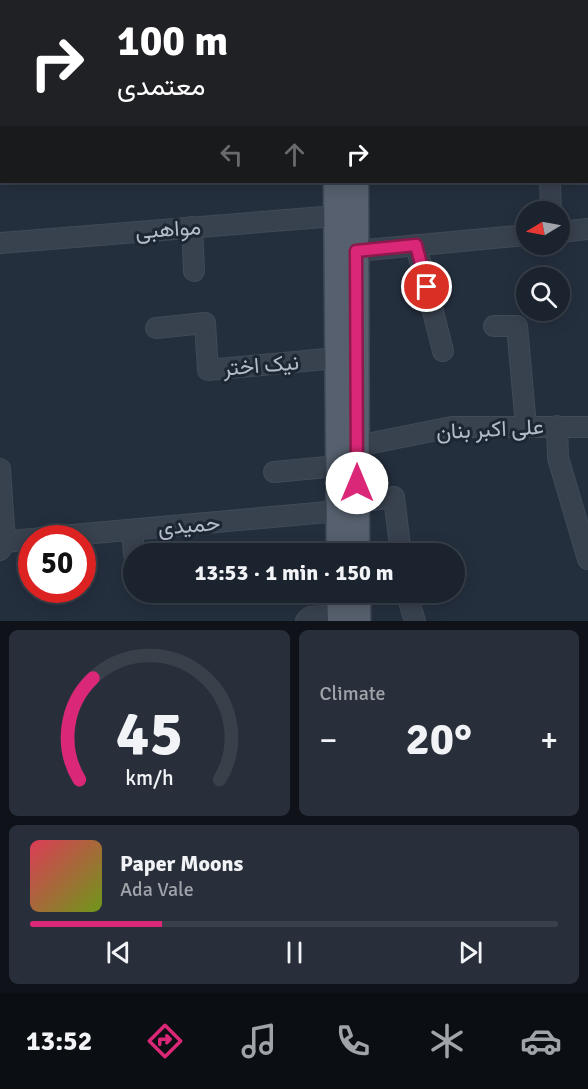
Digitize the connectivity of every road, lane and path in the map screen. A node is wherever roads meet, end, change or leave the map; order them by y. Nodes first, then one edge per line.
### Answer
1 (336, 183) edge
2 (356, 183) edge
3 (550, 183) edge
4 (551, 201) edge
5 (336, 216) junction
6 (192, 227) junction
7 (588, 229) edge
8 (570, 230) edge
9 (516, 236) edge
10 (0, 243) edge
11 (416, 245) junction
12 (356, 251) junction
13 (194, 272) dead end
14 (494, 326) dead end
15 (156, 328) dead end
16 (443, 351) dead end
17 (337, 358) junction
18 (526, 426) junction
19 (557, 426) junction
20 (588, 427) edge
21 (357, 446) junction
22 (338, 466) junction
23 (0, 469) edge
24 (274, 472) dead end
25 (348, 507) junction
26 (132, 530) junction
27 (96, 533) edge
28 (18, 542) edge
29 (133, 543) edge
30 (341, 543) edge
31 (355, 543) edge
32 (400, 543) edge
33 (2, 546) edge
34 (588, 559) edge
35 (409, 603) edge
36 (344, 612) edge
37 (306, 621) edge
38 (415, 621) edge

1 - 5 main road
2 - 12 main road
3 - 4 street
5 - 6 street, مواهبی
5 - 17 main road
6 - 10 street, مواهبی
6 - 13 street
7 - 8 street
9 - 11 street
11 - 12 street
11 - 16 street
12 - 21 main road
14 - 18 street
15 - 17 street, نیک اختر
17 - 22 main road
18 - 19 street, علی اکبر بنان
18 - 21 street, علی اکبر بنان
19 - 20 street, علی اکبر بنان
19 - 34 street
21 - 25 main road
22 - 24 street
22 - 25 main road
23 - 33 street
25 - 26 street, حمیدی
25 - 30 main road
25 - 31 main road
25 - 32 street, حمیدی
26 - 27 street, حمیدی
26 - 29 street
28 - 33 street
35 - 38 street
36 - 37 street

